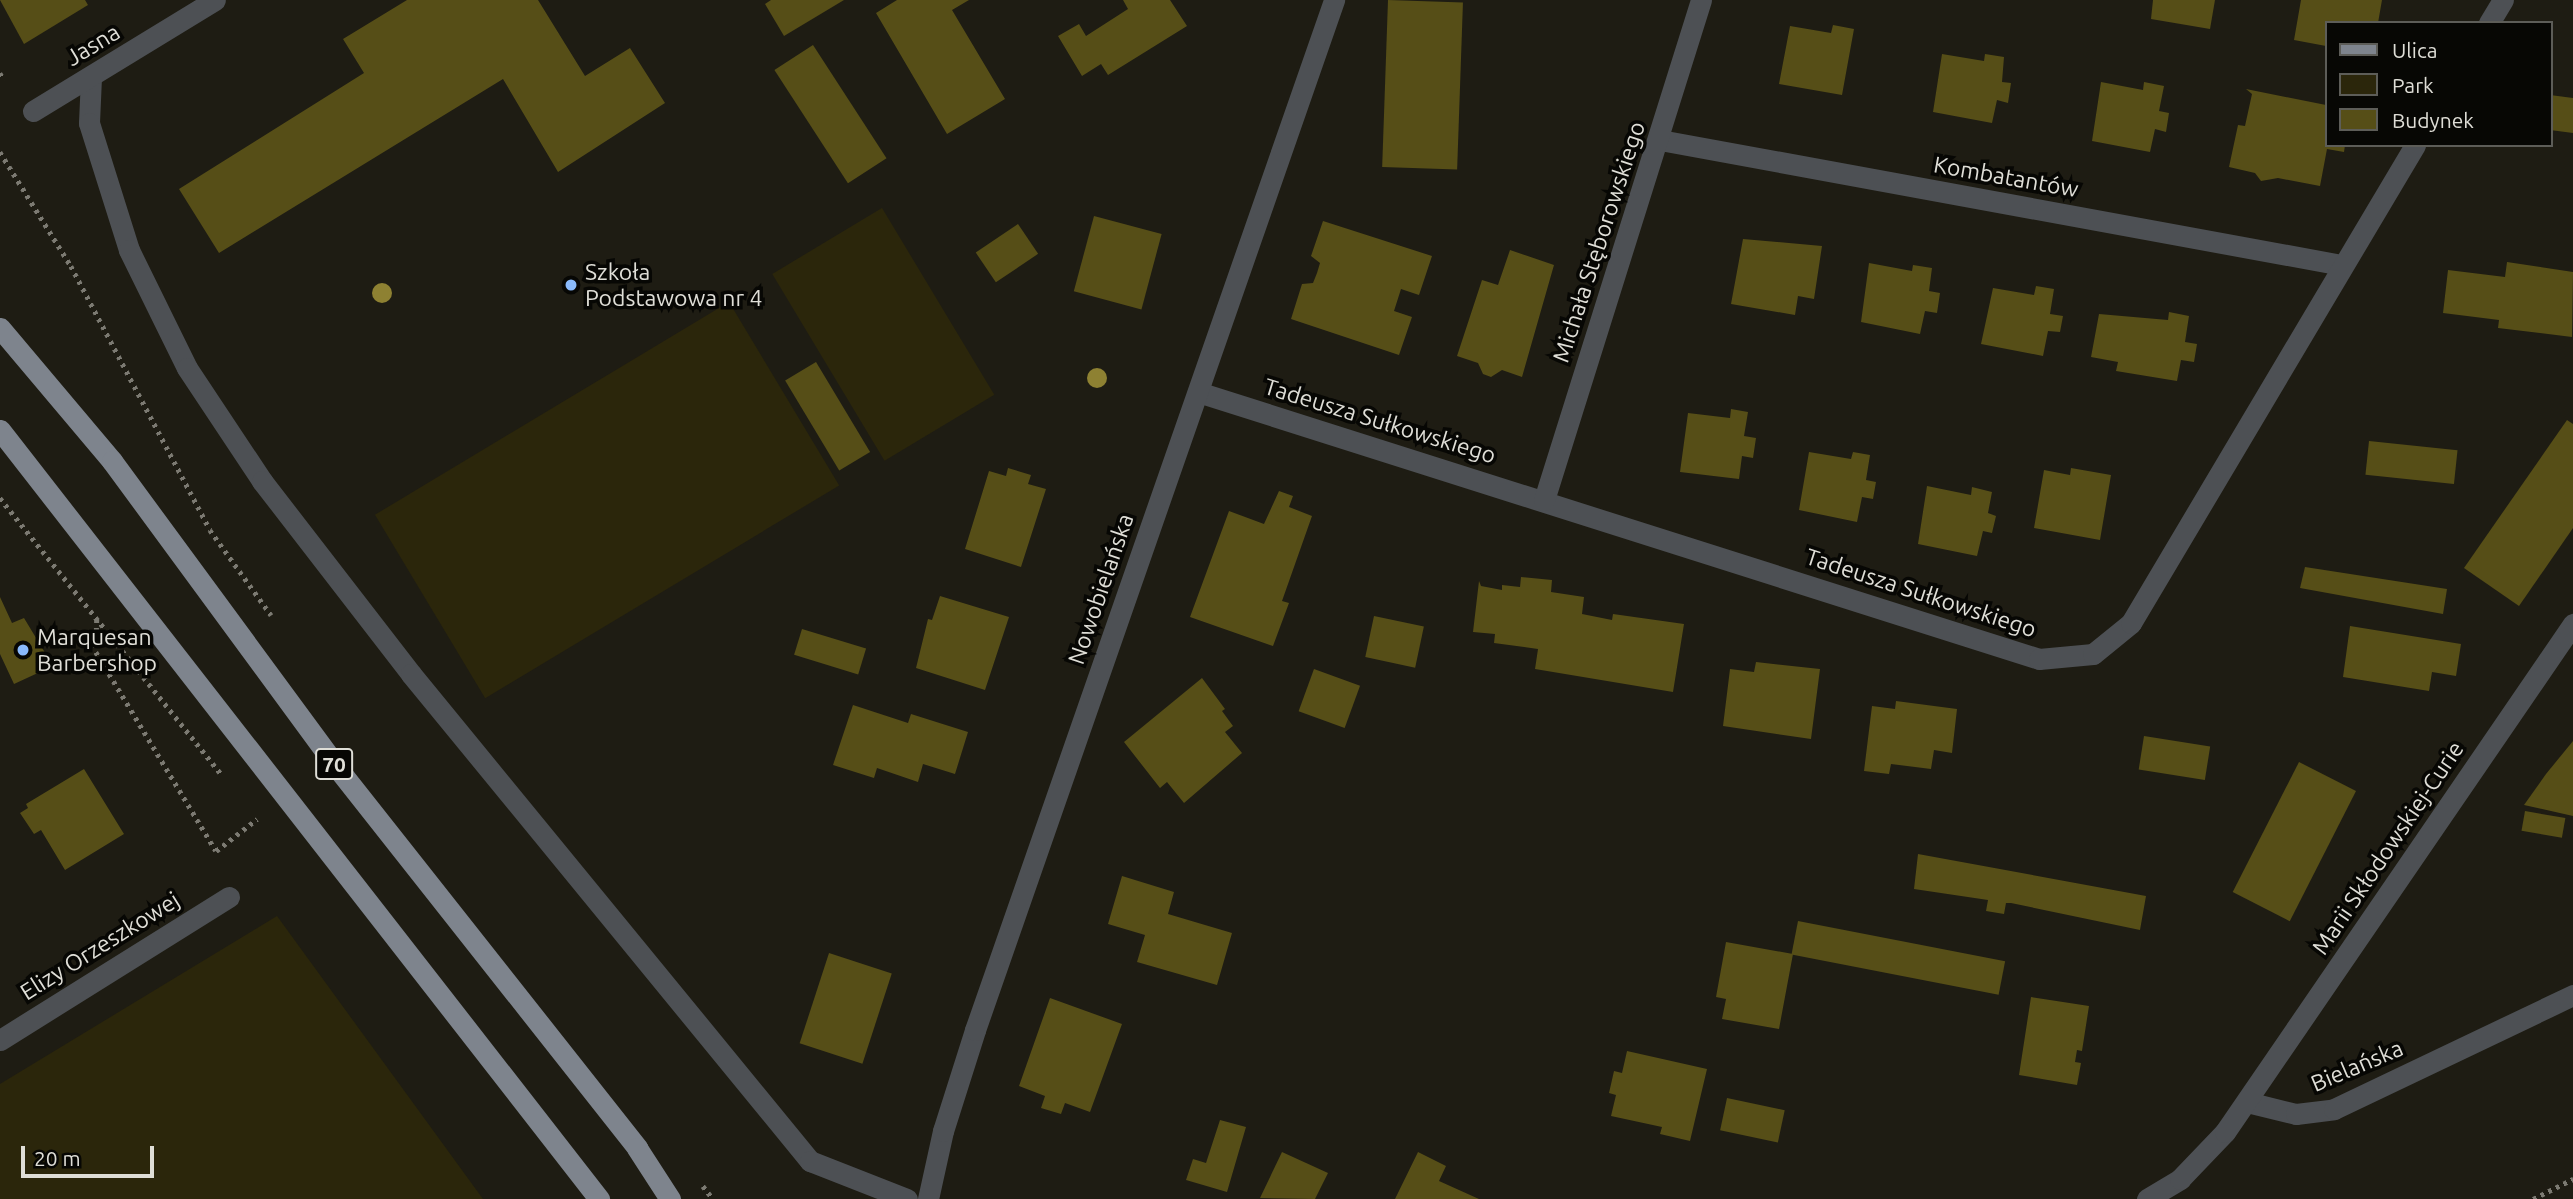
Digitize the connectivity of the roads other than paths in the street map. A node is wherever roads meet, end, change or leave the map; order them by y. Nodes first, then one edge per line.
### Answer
1 (215, 0) edge
2 (1334, 0) edge
3 (1701, 0) edge
4 (2503, 0) edge
5 (2490, 21) edge
6 (91, 76) junction
7 (33, 111) dead end
8 (1660, 140) junction
9 (2414, 147) edge
10 (2342, 265) junction
11 (0, 328) edge
12 (1198, 391) junction
13 (0, 430) edge
14 (1544, 500) junction
15 (2573, 624) edge
16 (229, 897) dead end
17 (2573, 995) edge
18 (0, 1040) edge
19 (2247, 1102) junction
20 (599, 1199) edge
21 (670, 1199) edge
22 (907, 1199) edge
23 (928, 1199) edge
24 (2147, 1199) edge

1 - 6 street, Jasna
2 - 12 street, Nowobielańska
3 - 8 street, Michała Stęborowskiego
4 - 5 street
6 - 7 street, Jasna
6 - 22 street
8 - 10 street, Kombatantów
8 - 14 street, Michała Stęborowskiego
9 - 10 street, Tadeusza Sułkowskiego
10 - 14 street, Tadeusza Sułkowskiego
11 - 21 main road, 70
12 - 14 street, Tadeusza Sułkowskiego
12 - 23 street, Nowobielańska
13 - 20 main road, 70
15 - 19 street, Marii Skłodowskiej-Curie
16 - 18 street, Elizy Orzeszkowej
17 - 19 street, Bielańska
19 - 24 street

